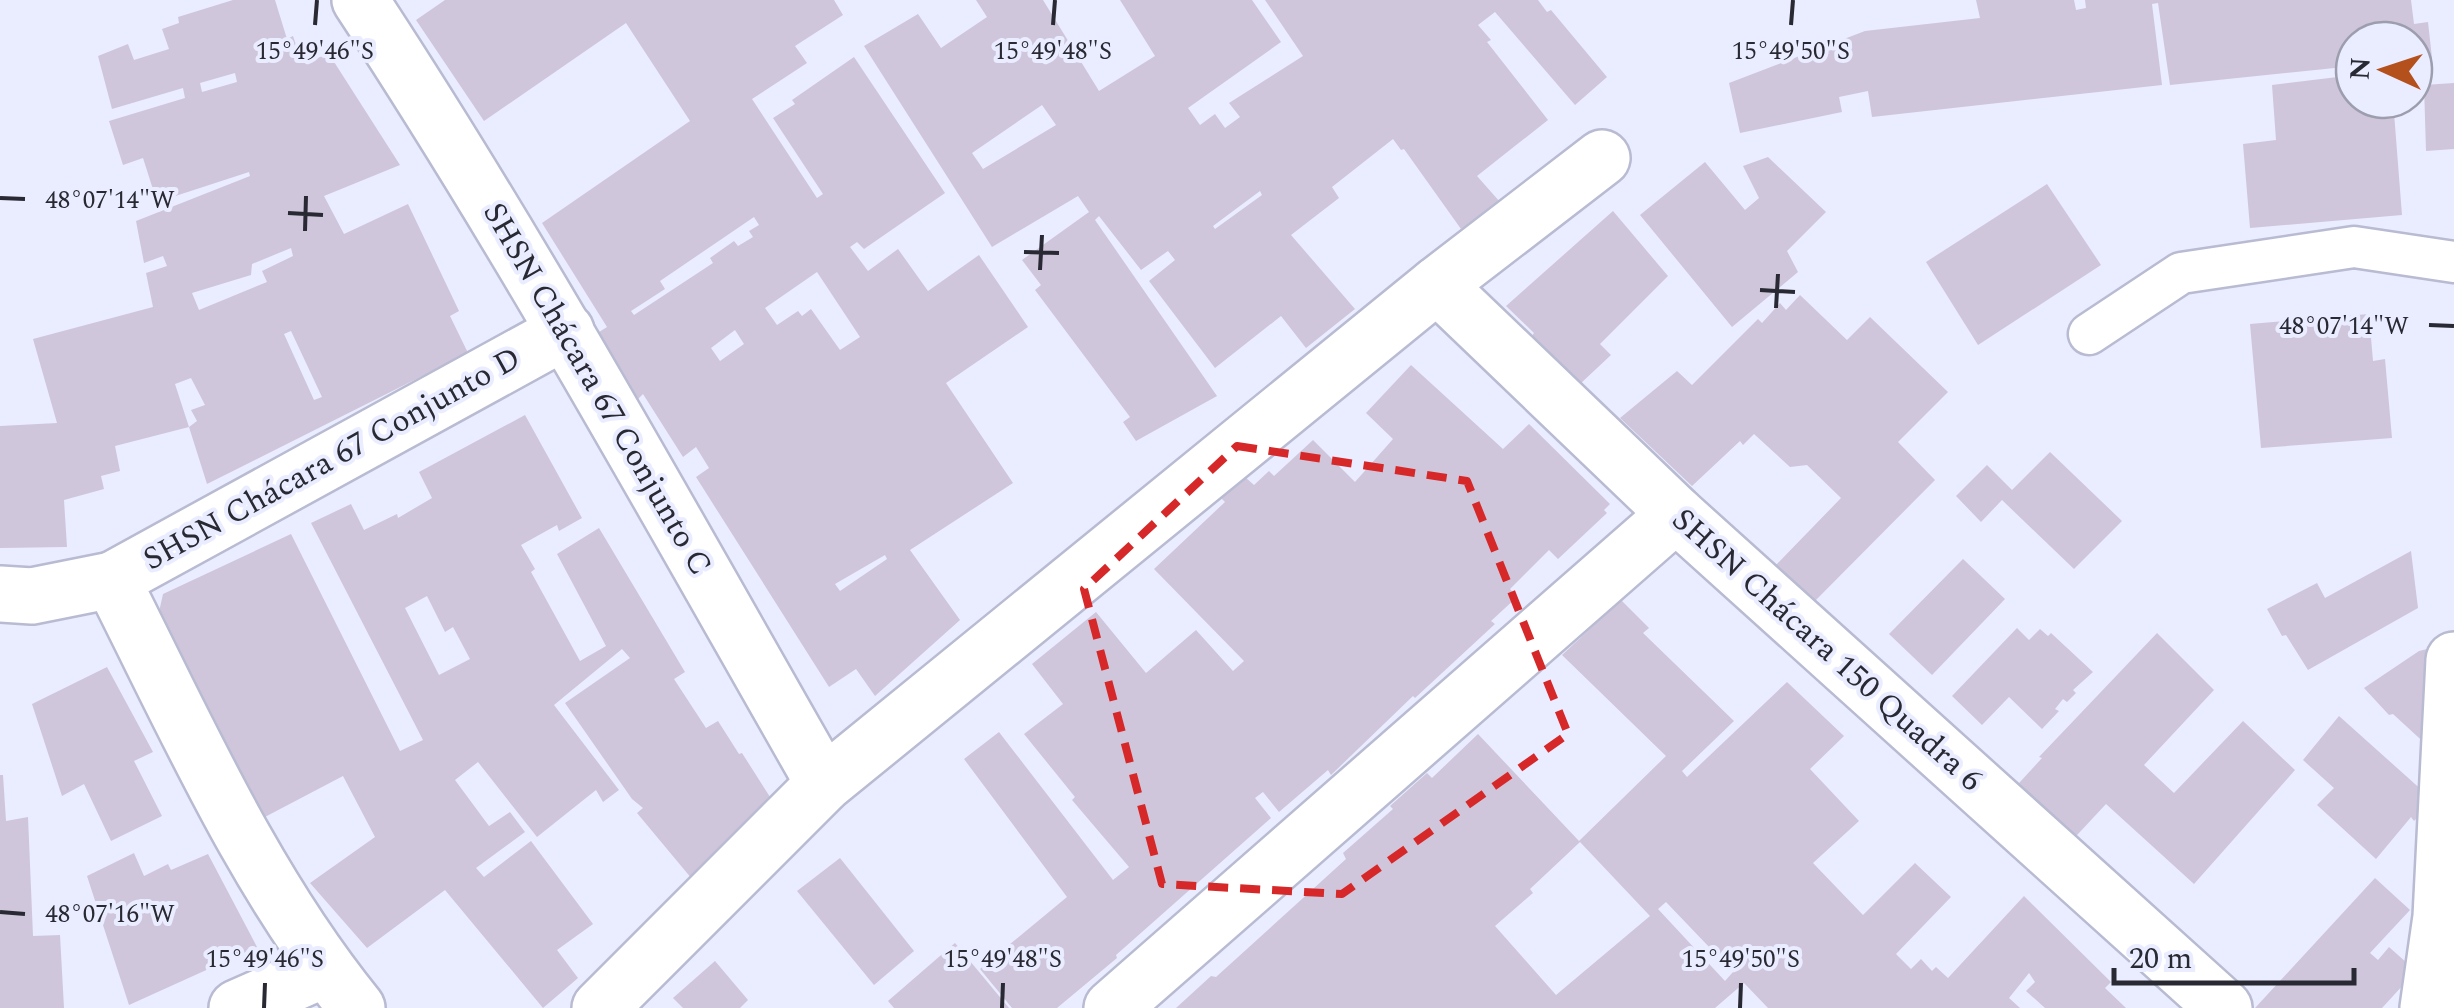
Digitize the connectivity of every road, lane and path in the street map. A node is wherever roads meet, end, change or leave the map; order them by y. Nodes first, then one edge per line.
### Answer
1 (360, 0) edge
2 (1602, 158) dead end
3 (2454, 262) edge
4 (1437, 285) junction
5 (566, 331) junction
6 (2089, 334) dead end
7 (1676, 514) junction
8 (112, 580) junction
9 (0, 594) edge
10 (2454, 660) edge
11 (824, 784) junction
12 (341, 988) edge
13 (237, 1008) edge
14 (600, 1008) edge
15 (1112, 1008) edge
16 (2224, 1008) edge
17 (2428, 1008) edge

1 - 5 street, SHSN Chácara 67 Conjunto C
2 - 4 street
3 - 6 lane
4 - 7 street, SHSN Chácara 150 Quadra 6
4 - 11 street
5 - 8 street, SHSN Chácara 67 Conjunto D
5 - 11 street, SHSN Chácara 67 Conjunto C
7 - 15 street
7 - 16 street, SHSN Chácara 150 Quadra 6
8 - 9 street
8 - 12 street, SHSN Chácara 67 Conjunto D
10 - 17 street
11 - 14 street
12 - 13 street

